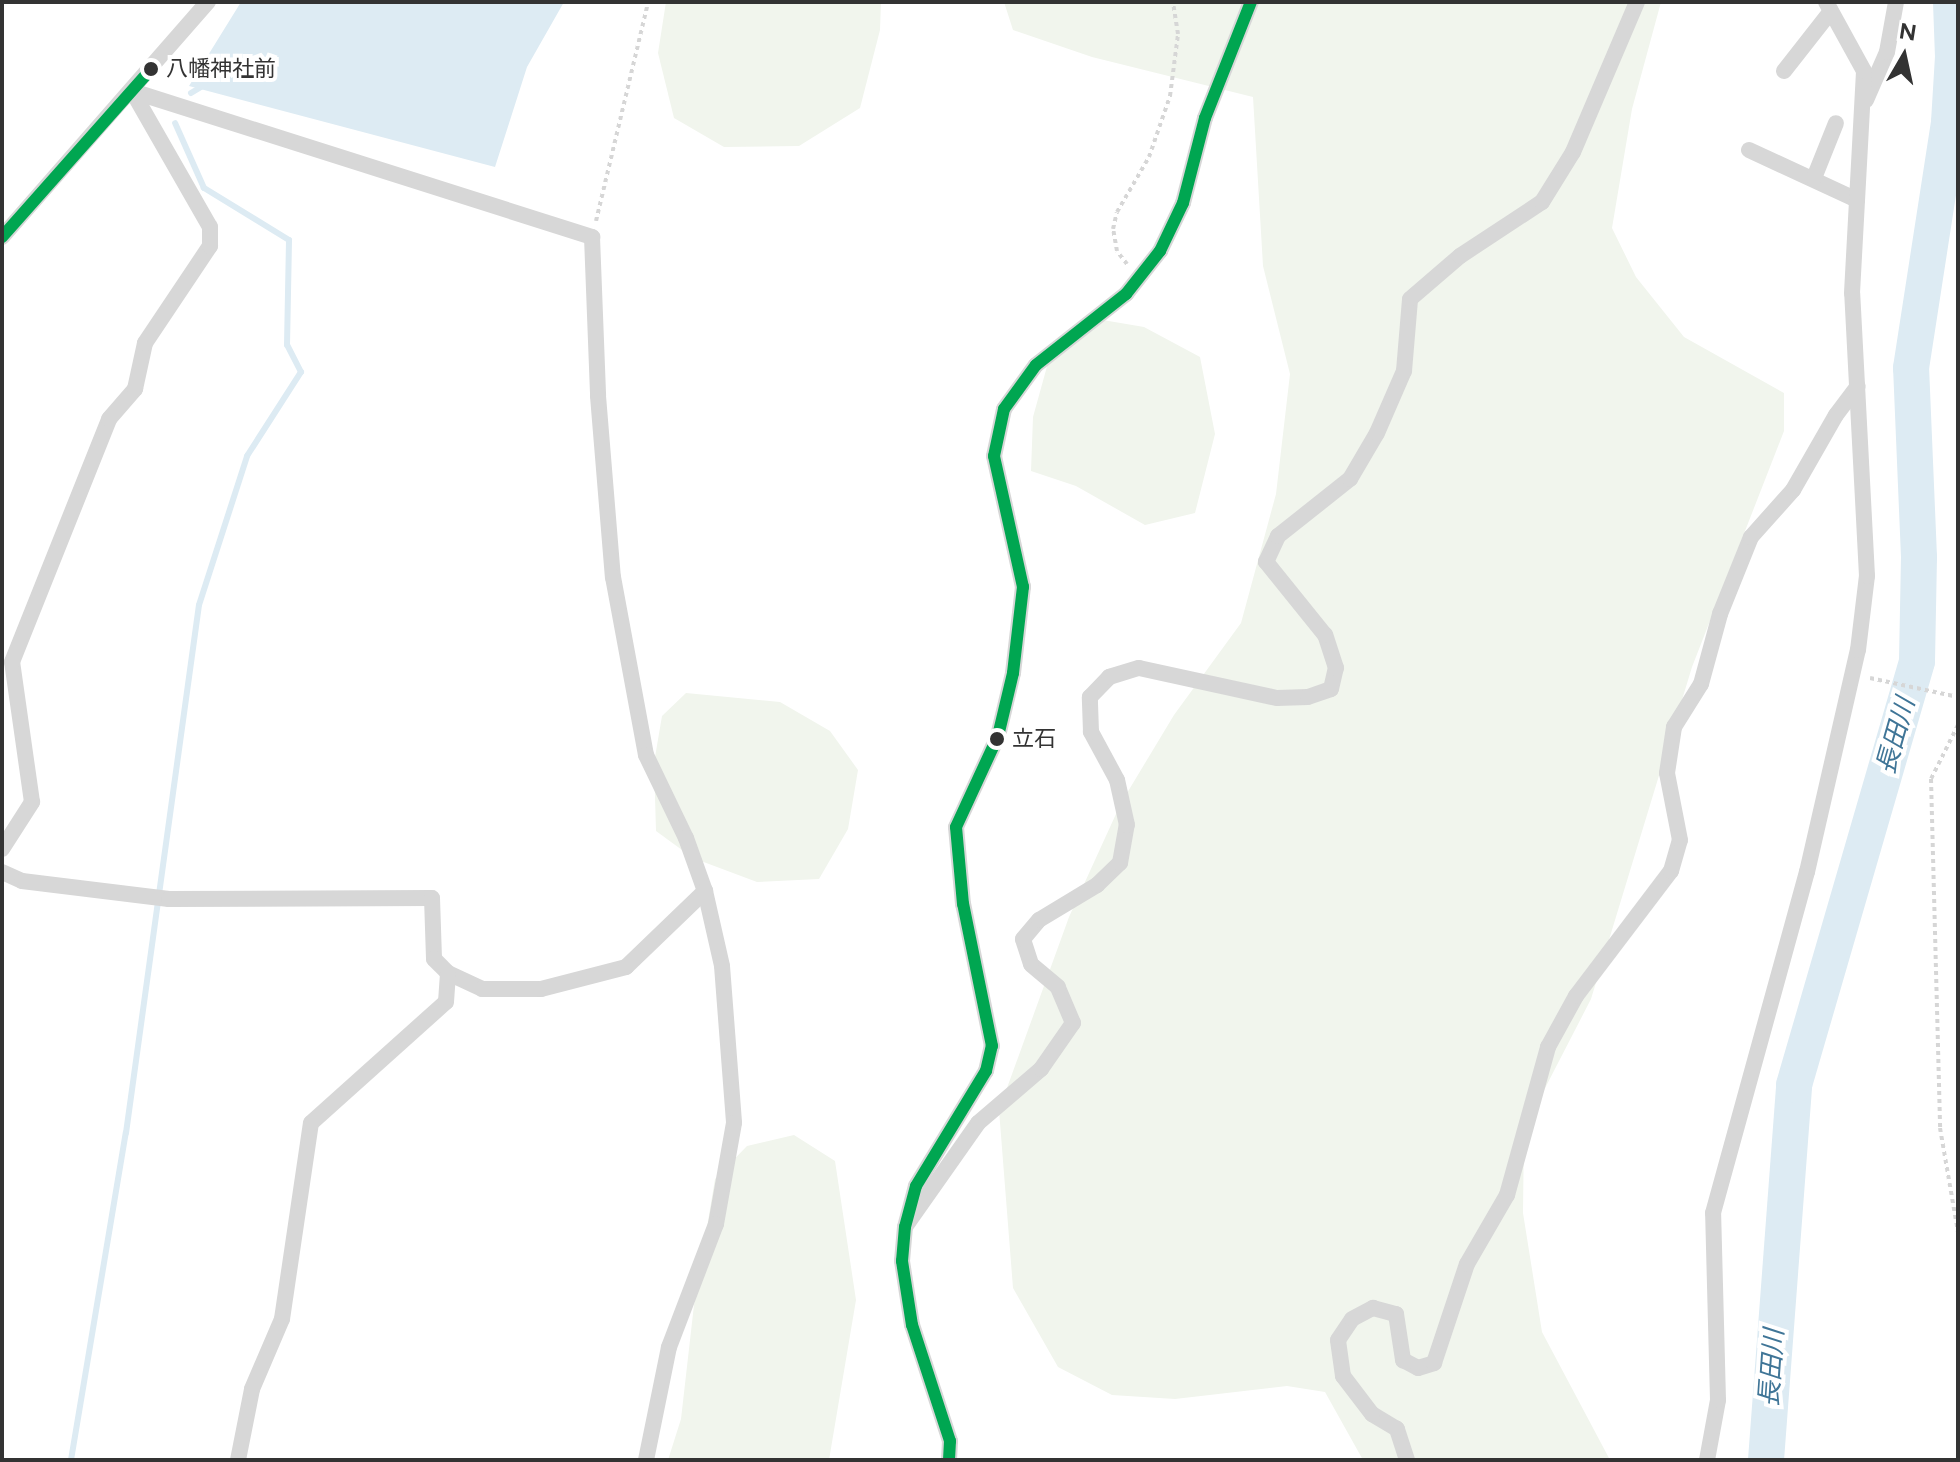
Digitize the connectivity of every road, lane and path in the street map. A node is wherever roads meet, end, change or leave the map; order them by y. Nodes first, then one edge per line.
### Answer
1 (208, 2) edge
2 (648, 2) edge
3 (1173, 2) edge
4 (1251, 2) edge
5 (1637, 2) edge
6 (1896, 2) edge
7 (1829, 6) edge
8 (1784, 71) dead end
9 (132, 91) junction
10 (1862, 109) junction
11 (1836, 123) dead end
12 (1749, 150) dead end
13 (1814, 178) junction
14 (1857, 200) junction
15 (2, 237) edge
16 (592, 237) junction
17 (1137, 279) junction
18 (1858, 386) junction
19 (1868, 678) dead end
20 (1958, 697) edge
21 (1958, 725) edge
22 (2, 849) edge
23 (2, 872) edge
24 (705, 891) junction
25 (448, 973) junction
26 (905, 1227) junction
27 (1958, 1232) edge
28 (238, 1460) edge
29 (646, 1460) edge
30 (949, 1460) edge
31 (1407, 1460) edge
32 (1707, 1460) edge

1 - 9 street
2 - 16 path
3 - 17 path
4 - 17 street
5 - 26 street
6 - 10 street
7 - 8 street
7 - 10 street
9 - 15 street
9 - 16 street
9 - 22 street
10 - 14 street
11 - 13 street
12 - 13 street
13 - 14 street
14 - 18 street
16 - 24 street
17 - 26 street
18 - 31 street
18 - 32 street
19 - 20 path
21 - 27 path
23 - 25 street
24 - 25 street
24 - 29 street
25 - 28 street
26 - 30 street

